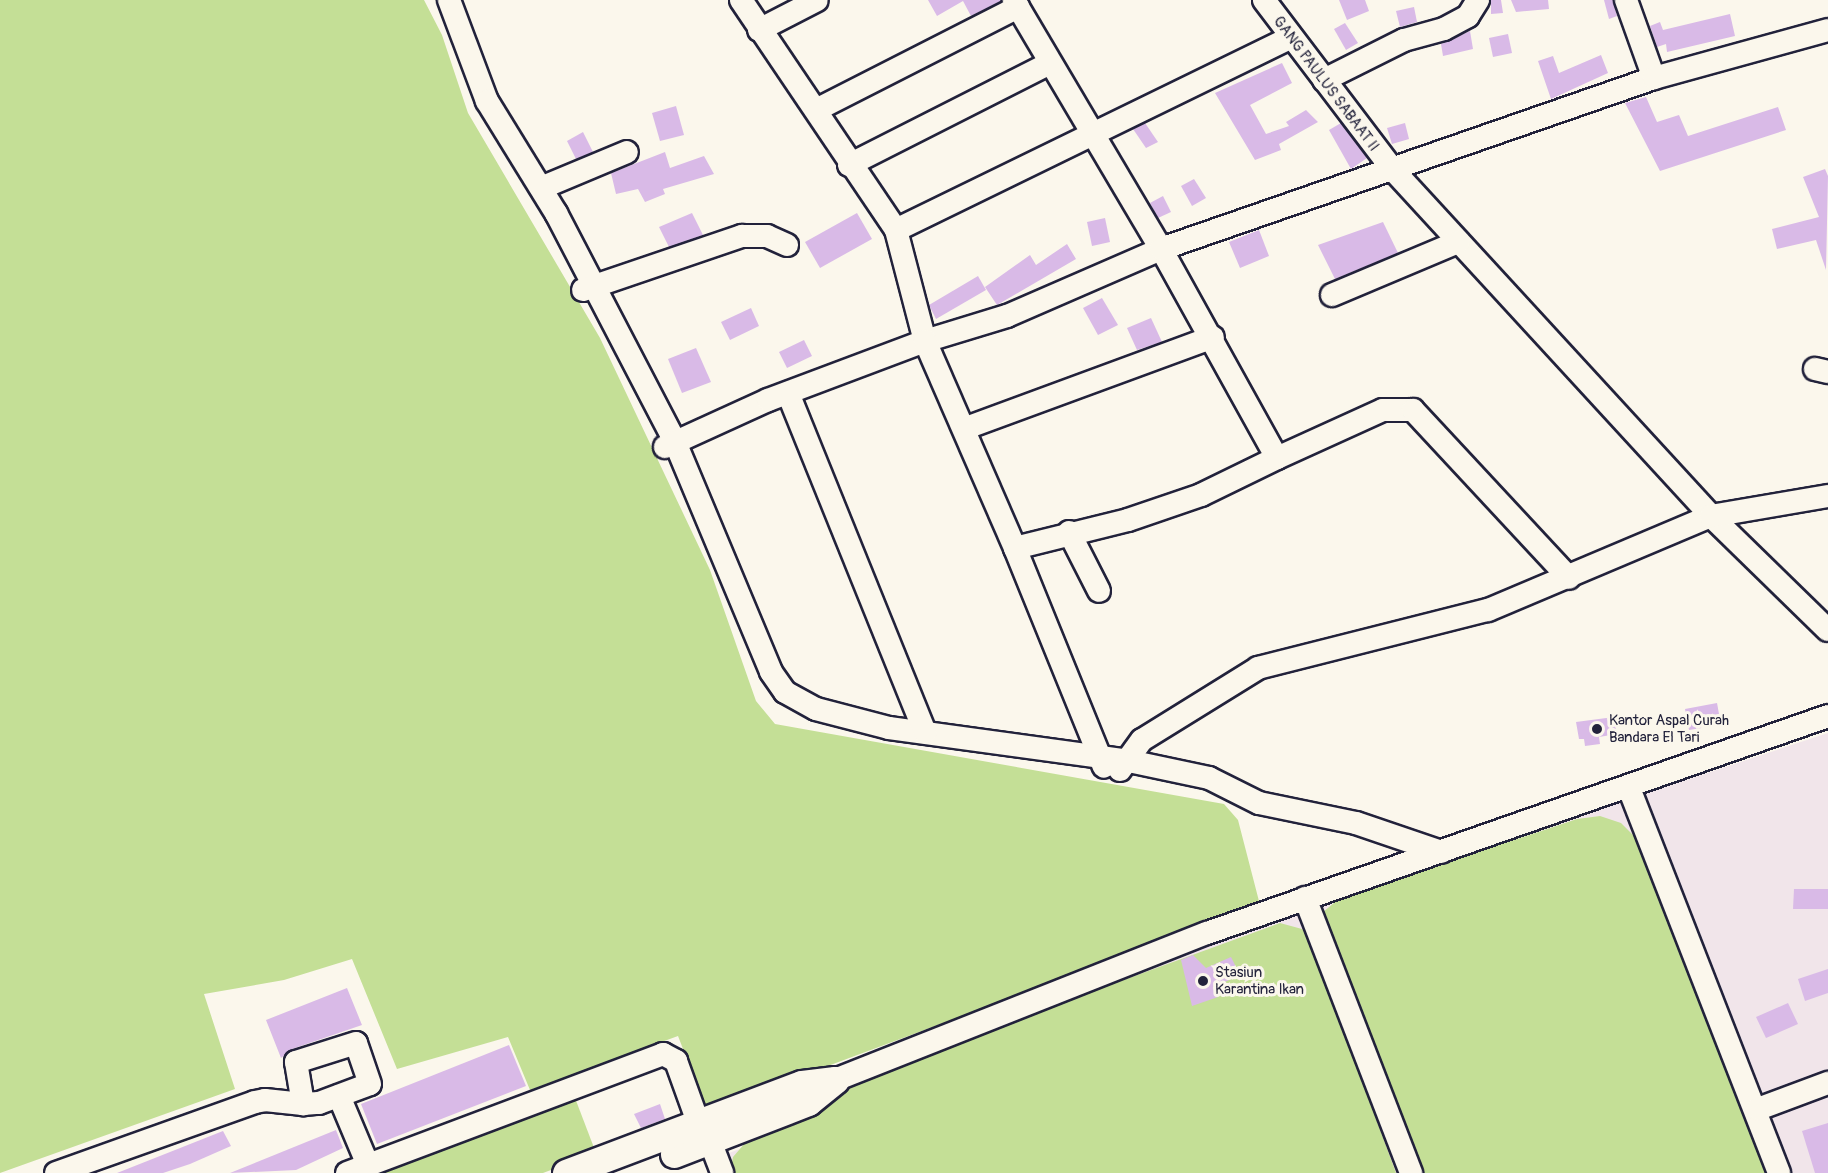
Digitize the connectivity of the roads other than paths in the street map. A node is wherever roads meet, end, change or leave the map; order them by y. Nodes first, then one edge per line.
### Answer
1 (439, 0) edge
2 (449, 0) edge
3 (741, 0) edge
4 (817, 0) edge
5 (1264, 0) edge
6 (1478, 0) edge
7 (1626, 0) edge
8 (1016, 4) edge
9 (759, 30) junction
10 (1828, 30) edge
11 (1291, 36) junction
12 (1050, 63) junction
13 (1654, 78) junction
14 (1324, 80) junction
15 (816, 110) junction
16 (1091, 131) junction
17 (627, 152) dead end
18 (849, 165) junction
19 (1390, 166) junction
20 (541, 188) junction
21 (896, 230) junction
22 (1458, 242) junction
23 (787, 245) dead end
24 (1161, 249) junction
25 (589, 288) junction
26 (1332, 295) dead end
27 (1213, 337) junction
28 (925, 341) junction
29 (788, 393) junction
30 (966, 428) junction
31 (670, 444) junction
32 (1277, 458) junction
33 (1828, 496) edge
34 (1711, 516) junction
35 (1069, 532) junction
36 (1014, 548) junction
37 (1569, 578) junction
38 (1099, 591) dead end
39 (1828, 630) edge
40 (1828, 716) edge
41 (925, 732) junction
42 (1112, 764) junction
43 (1629, 788) junction
44 (1441, 852) junction
45 (1305, 898) junction
46 (835, 1080) joint
47 (1828, 1083) edge
48 (339, 1096) junction
49 (303, 1104) junction
50 (1758, 1109) junction
51 (704, 1130) junction
52 (358, 1169) edge
53 (56, 1173) edge
54 (566, 1173) edge
55 (618, 1173) edge
56 (722, 1173) edge
57 (1411, 1173) edge
58 (1779, 1173) edge

1 - 25 street
2 - 20 street
3 - 9 street
4 - 9 street
5 - 11 street, GANG PAULUS SABAAT II
6 - 14 street
7 - 13 street
8 - 12 street
8 - 15 street
9 - 15 street
10 - 13 street
11 - 14 street, GANG PAULUS SABAAT II
11 - 16 street
12 - 16 street
12 - 18 street
13 - 19 street
14 - 19 street, GANG PAULUS SABAAT II
15 - 18 street
16 - 21 street
16 - 24 street
17 - 20 street
18 - 21 street
19 - 22 street, GANG PAULUS SABAAT II
19 - 24 street
20 - 25 street
21 - 28 street
22 - 26 street
22 - 34 street, GANG PAULUS SABAAT II
23 - 25 street
24 - 27 street
24 - 28 street
25 - 31 street
27 - 30 street
27 - 32 street
28 - 29 street
28 - 30 street
29 - 31 street
29 - 41 street
30 - 36 street
31 - 41 street
31 - 42 street
32 - 35 street
32 - 37 street
33 - 34 street
34 - 37 street
34 - 39 street, GANG PAULUS SABAAT II
35 - 36 street
35 - 38 street
36 - 42 street
37 - 42 street
40 - 43 street
41 - 42 street
42 - 44 street
43 - 44 street
43 - 50 street
44 - 45 street
45 - 46 street
45 - 57 street
46 - 51 main road
47 - 50 street
48 - 49 street
48 - 49 street
48 - 52 street
49 - 53 street
50 - 58 street
51 - 52 street
51 - 54 main road
51 - 55 main road
51 - 56 street

